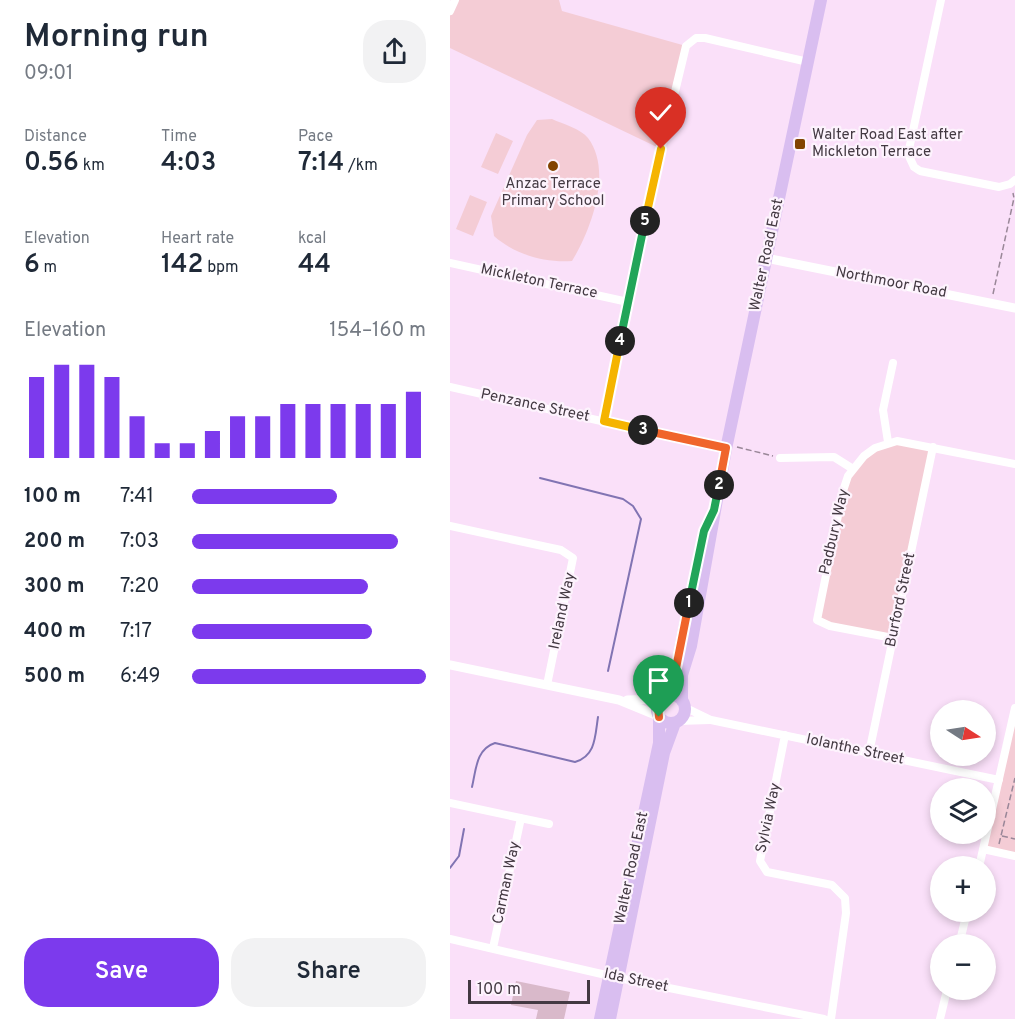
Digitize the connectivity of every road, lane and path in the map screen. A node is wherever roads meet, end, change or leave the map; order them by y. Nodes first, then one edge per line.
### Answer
1 (455, 0) edge
2 (821, 0) edge
3 (941, 0) edge
4 (450, 11) edge
5 (808, 62) junction
6 (1013, 182) edge
7 (766, 258) junction
8 (450, 263) edge
9 (628, 302) junction
10 (991, 303) junction
11 (1015, 308) edge
12 (893, 363) dead end
13 (450, 387) edge
14 (604, 421) junction
15 (888, 442) junction
16 (933, 447) junction
17 (731, 448) junction
18 (780, 458) joint
19 (1015, 464) edge
20 (853, 469) junction
21 (714, 510) junction
22 (450, 526) edge
23 (892, 638) junction
24 (450, 665) edge
25 (547, 685) junction
26 (664, 698) junction
27 (619, 700) junction
28 (683, 704) junction
29 (1015, 708) edge
30 (659, 716) junction
31 (711, 720) junction
32 (677, 722) junction
33 (786, 735) junction
34 (868, 753) junction
35 (1015, 778) edge
36 (999, 780) junction
37 (450, 803) edge
38 (521, 818) junction
39 (549, 824) dead end
40 (1002, 836) junction
41 (1015, 839) edge
42 (983, 849) junction
43 (997, 849) dead end
44 (981, 856) edge
45 (1015, 856) edge
46 (450, 939) edge
47 (493, 948) junction
48 (614, 976) junction
49 (945, 1000) edge
50 (600, 1019) edge
51 (610, 1019) edge
52 (824, 1019) edge
53 (831, 1019) edge
54 (940, 1019) edge

1 - 4 street
2 - 5 main road, Walter Road East
3 - 6 street
5 - 7 main road, Walter Road East
5 - 9 street
6 - 10 path
7 - 10 street, Northmoor Road
7 - 17 main road, Walter Road East
8 - 9 street, Mickleton Terrace
9 - 14 street
10 - 11 street, Northmoor Road
12 - 15 street
13 - 14 street, Penzance Street
14 - 17 street, Penzance Street
15 - 16 street
15 - 20 street, Padbury Way
16 - 19 street
16 - 23 street, Burford Street
17 - 18 path
17 - 21 main road, Walter Road East
18 - 20 street
20 - 23 street, Padbury Way
21 - 26 main road, Walter Road East
21 - 28 main road, Walter Road East
22 - 25 street, Ireland Way
23 - 34 street, Burford Street
24 - 25 street
25 - 27 street
26 - 27 street
26 - 28 main road
26 - 30 main road
27 - 30 street
28 - 31 street, Iolanthe Street
28 - 32 main road
29 - 36 street
30 - 32 main road
30 - 48 main road, Walter Road East
31 - 32 street, Iolanthe Street
31 - 33 street, Iolanthe Street
32 - 48 main road, Walter Road East
33 - 34 street, Iolanthe Street
33 - 53 street, Sylvia Way
34 - 36 street, Iolanthe Street
35 - 40 path
36 - 42 street
37 - 38 street
38 - 39 street
38 - 47 street, Carman Way
40 - 41 path
40 - 43 path
42 - 44 street
42 - 45 street
46 - 47 street, Ida Street
47 - 48 street, Ida Street
48 - 50 main road, Walter Road East
48 - 51 main road, Walter Road East
48 - 52 street, Ida Street
49 - 54 street

